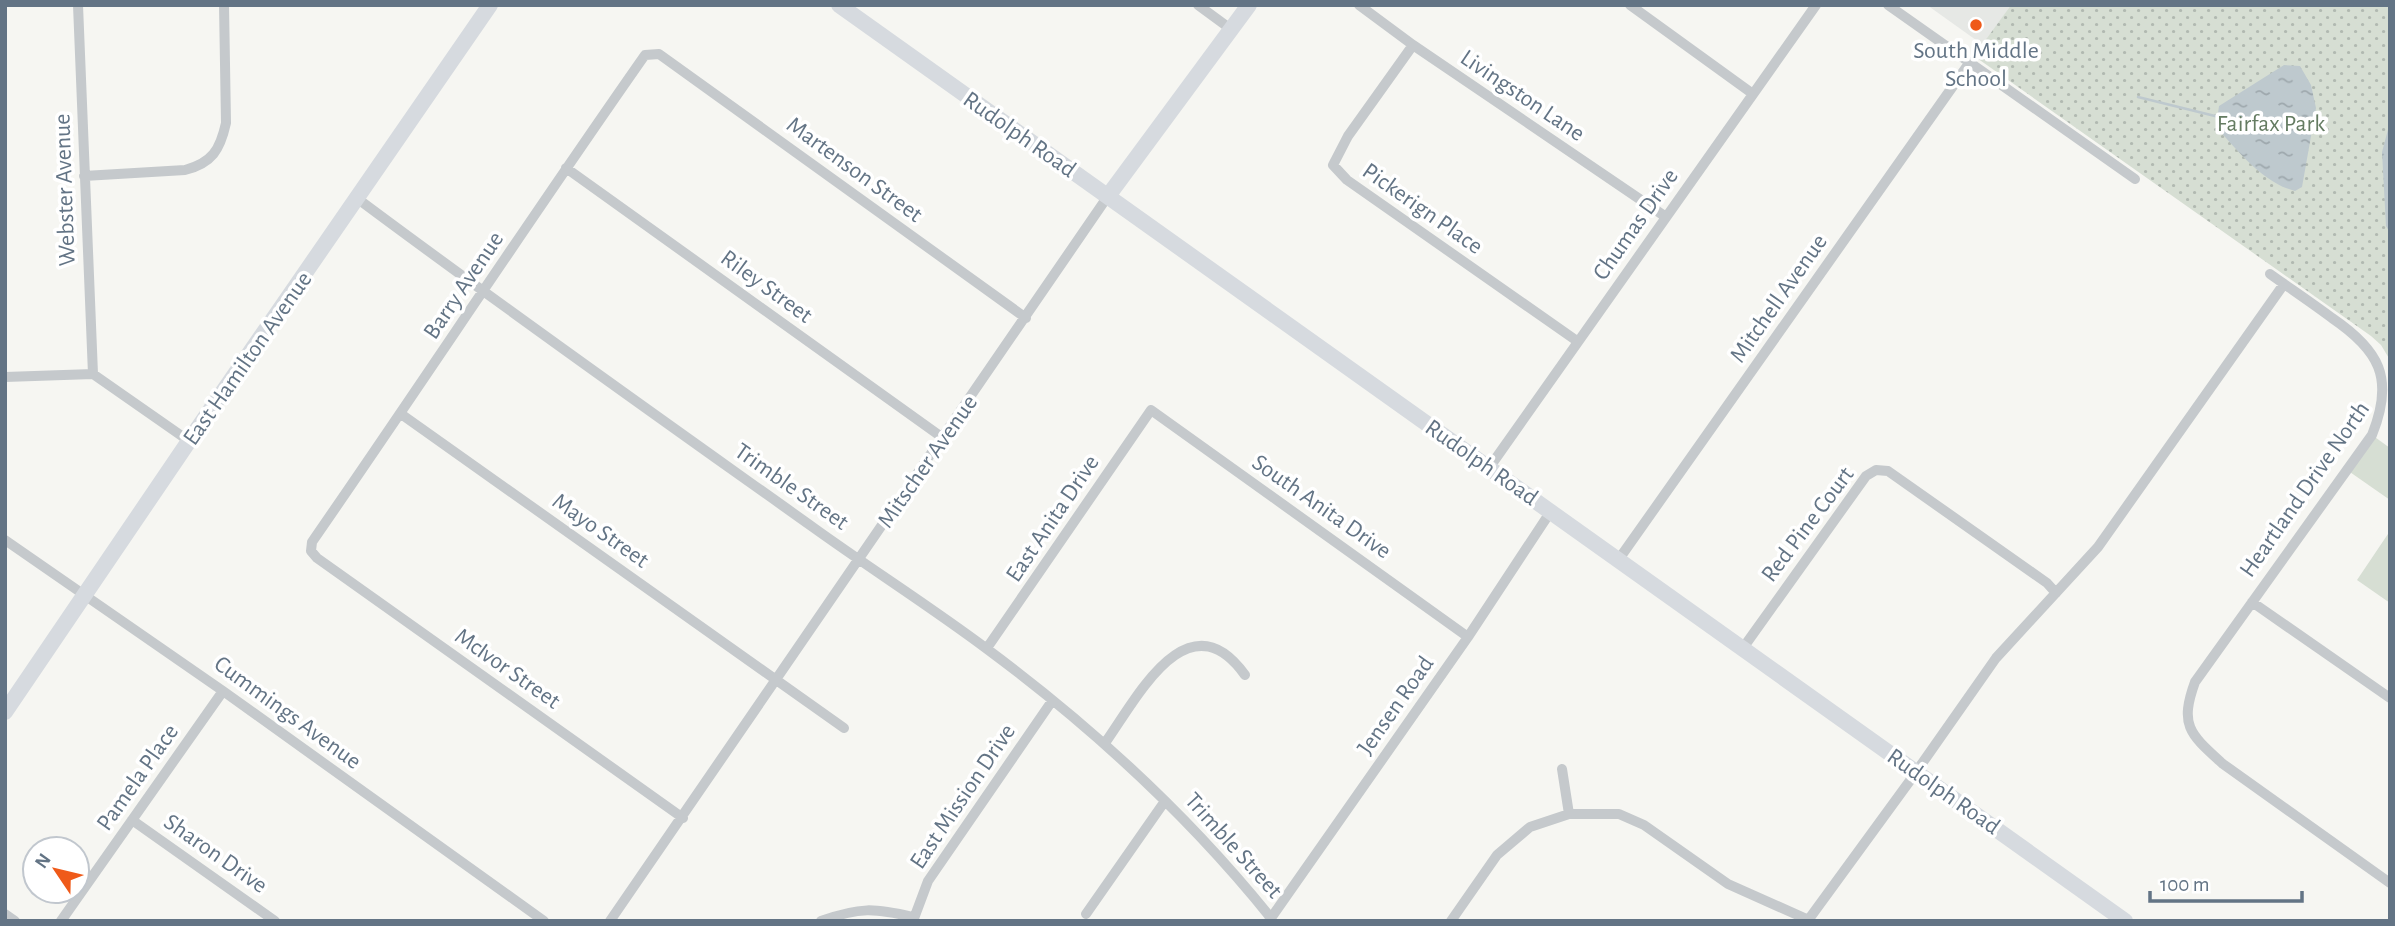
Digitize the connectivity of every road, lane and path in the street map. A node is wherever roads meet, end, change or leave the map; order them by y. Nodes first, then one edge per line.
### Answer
1 (78, 5) edge
2 (224, 5) edge
3 (490, 5) edge
4 (839, 5) edge
5 (1198, 5) edge
6 (1250, 5) edge
7 (1359, 5) edge
8 (1630, 5) edge
9 (1816, 5) edge
10 (1888, 5) edge
11 (1232, 30) junction
12 (1413, 45) junction
13 (659, 54) joint
14 (1970, 62) junction
15 (1753, 94) junction
16 (566, 169) junction
17 (84, 176) junction
18 (2135, 179) dead end
19 (1108, 196) junction
20 (358, 199) junction
21 (1666, 217) junction
22 (2270, 274) dead end
23 (2284, 284) junction
24 (484, 293) junction
25 (1026, 318) junction
26 (1577, 341) junction
27 (93, 374) junction
28 (5, 377) edge
29 (1151, 410) joint
30 (401, 414) junction
31 (943, 438) junction
32 (189, 441) junction
33 (1489, 468) junction
34 (1551, 511) junction
35 (5, 540) edge
36 (311, 551) joint
37 (1619, 559) junction
38 (859, 560) junction
39 (2056, 593) junction
40 (86, 595) junction
41 (2252, 601) junction
42 (1468, 636) junction
43 (1743, 648) junction
44 (987, 649) junction
45 (1245, 675) dead end
46 (776, 681) junction
47 (223, 691) junction
48 (2390, 698) edge
49 (1052, 701) junction
50 (5, 712) edge
51 (844, 728) dead end
52 (1105, 743) junction
53 (1562, 769) dead end
54 (1916, 771) junction
55 (1164, 801) junction
56 (1569, 814) junction
57 (683, 818) junction
58 (132, 820) junction
59 (2390, 883) edge
60 (5, 914) edge
61 (1086, 914) dead end
62 (913, 919) edge
63 (1270, 919) edge
64 (1810, 920) edge
65 (15, 921) edge
66 (61, 921) edge
67 (275, 921) edge
68 (544, 921) edge
69 (610, 921) edge
70 (821, 921) edge
71 (1451, 921) edge
72 (2125, 921) edge

1 - 17 street, Webster Avenue
2 - 17 street
3 - 20 street, East Hamilton Avenue
4 - 19 street, Rudolph Road
5 - 11 street
6 - 11 street, Mitscher Avenue
7 - 12 street, Livingston Lane
8 - 15 street
9 - 15 street, Chumas Drive
10 - 14 street
11 - 19 street, Mitscher Avenue
12 - 21 street, Livingston Lane
12 - 26 street, Pickerign Place
13 - 16 street, Barry Avenue
13 - 25 street, Martenson Street
14 - 18 street
14 - 37 street, Mitchell Avenue
15 - 21 street, Chumas Drive
16 - 24 street, Barry Avenue
16 - 31 street, Riley Street
17 - 27 street, Webster Avenue
19 - 25 street, Mitscher Avenue
19 - 33 street, Rudolph Road
20 - 24 street, Trimble Street
20 - 32 street, East Hamilton Avenue
21 - 26 street, Chumas Drive
22 - 23 street, Heartland Drive North
23 - 39 street
23 - 41 street, Heartland Drive North
24 - 30 street, Barry Avenue
24 - 38 street, Trimble Street
25 - 31 street, Mitscher Avenue
26 - 33 street, Chumas Drive
27 - 28 street
27 - 32 street
29 - 42 street, South Anita Drive
29 - 44 street, East Anita Drive
30 - 36 street, Barry Avenue
30 - 46 street, Mayo Street
31 - 38 street, Mitscher Avenue
32 - 40 street, East Hamilton Avenue
33 - 34 street, Rudolph Road
34 - 37 street, Rudolph Road
34 - 42 street, Jensen Road
35 - 40 street, Cummings Avenue
36 - 57 street, McIvor Street
37 - 43 street, Rudolph Road
38 - 44 street, Trimble Street
38 - 46 street, Mitscher Avenue
39 - 43 street, Red Pine Court
39 - 54 street
40 - 47 street, Cummings Avenue
40 - 50 street, East Hamilton Avenue
41 - 48 street
41 - 59 street, Heartland Drive North
42 - 63 street, Jensen Road
43 - 54 street, Rudolph Road
44 - 49 street, Trimble Street
45 - 52 street
46 - 51 street, Mayo Street
46 - 57 street, Mitscher Avenue
47 - 58 street, Pamela Place
47 - 68 street, Cummings Avenue
49 - 52 street, Trimble Street
49 - 62 street, East Mission Drive
52 - 55 street, Trimble Street
53 - 56 street
54 - 64 street
54 - 72 street, Rudolph Road
55 - 61 street
55 - 63 street, Trimble Street
56 - 64 street
56 - 71 street
57 - 69 street, Mitscher Avenue
58 - 66 street, Pamela Place
58 - 67 street, Sharon Drive
60 - 65 street
62 - 70 street

